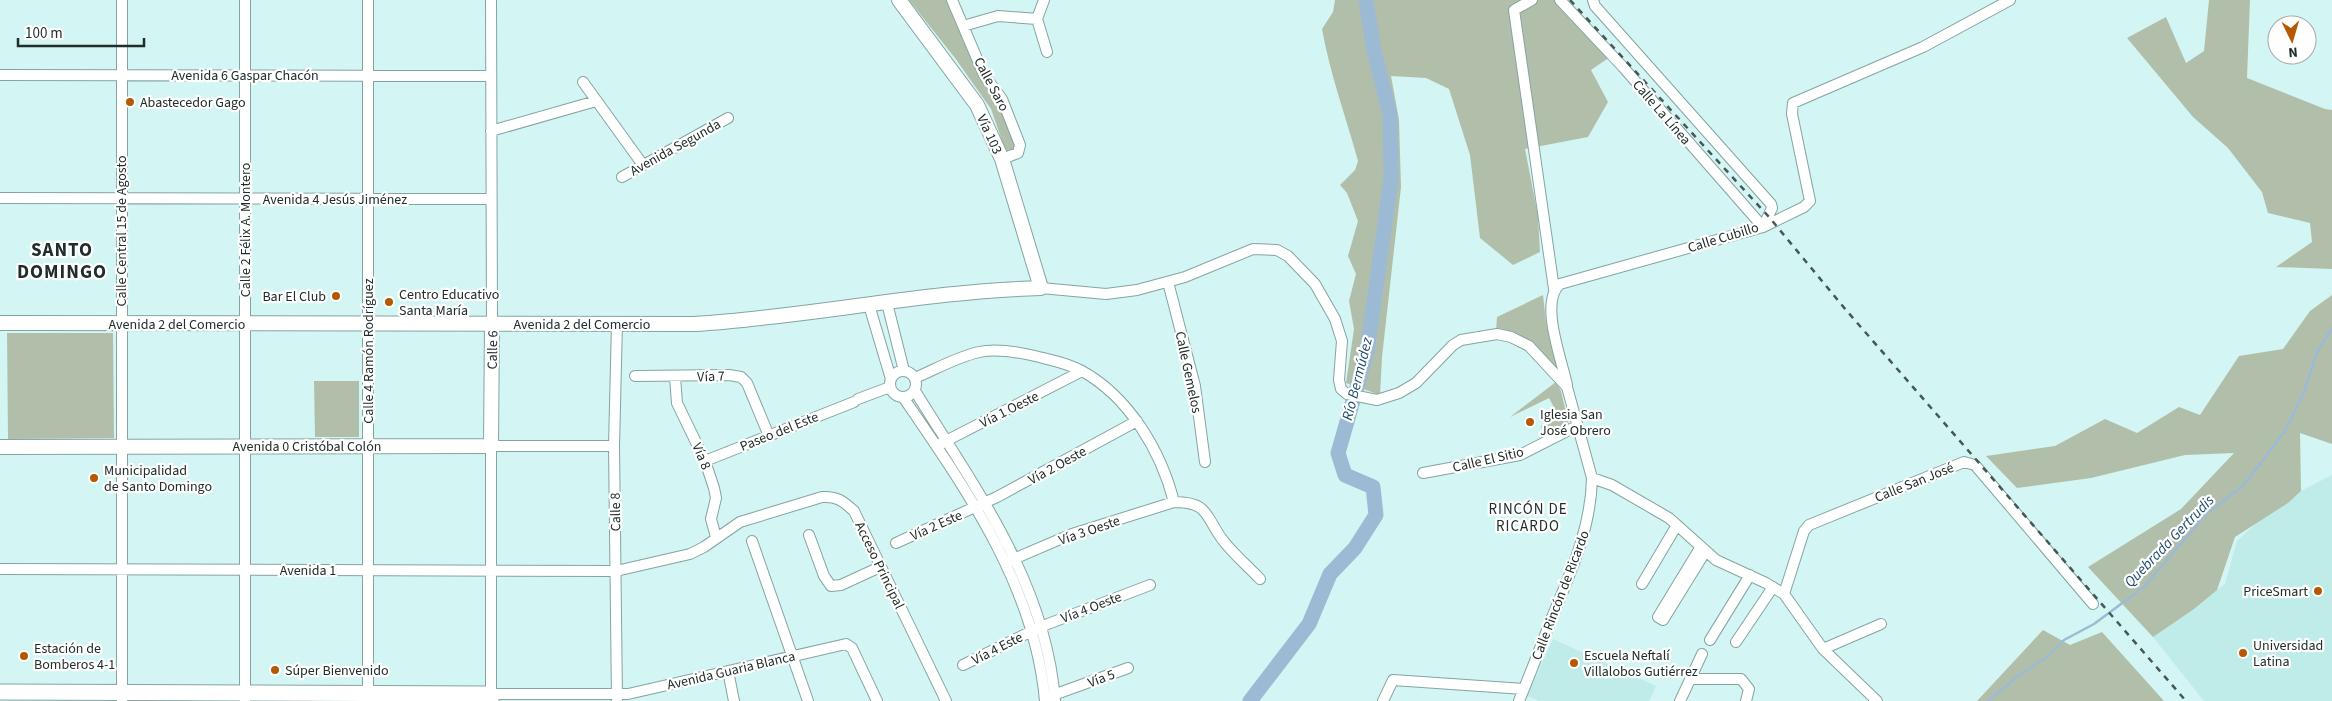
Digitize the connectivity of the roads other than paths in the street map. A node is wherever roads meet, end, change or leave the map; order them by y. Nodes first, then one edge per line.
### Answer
1 (122, 0) edge
2 (245, 0) edge
3 (368, 0) edge
4 (491, 0) edge
5 (899, 0) edge
6 (952, 0) edge
7 (1044, 0) edge
8 (1532, 0) edge
9 (1560, 0) edge
10 (1593, 0) edge
11 (2010, 0) edge
12 (1037, 18) junction
13 (963, 26) junction
14 (1047, 52) dead end
15 (0, 75) edge
16 (122, 75) junction
17 (368, 75) junction
18 (246, 76) junction
19 (491, 76) junction
20 (583, 82) dead end
21 (596, 101) junction
22 (728, 118) dead end
23 (491, 131) junction
24 (1002, 159) junction
25 (643, 165) junction
26 (622, 177) dead end
27 (0, 198) edge
28 (121, 198) junction
29 (245, 199) junction
30 (367, 199) junction
31 (490, 199) junction
32 (1762, 226) junction
33 (1168, 282) junction
34 (1041, 288) junction
35 (1554, 289) junction
36 (887, 302) junction
37 (869, 305) junction
38 (0, 323) edge
39 (121, 323) junction
40 (617, 323) junction
41 (245, 324) junction
42 (368, 324) junction
43 (492, 324) junction
44 (904, 370) junction
45 (1082, 371) junction
46 (635, 376) dead end
47 (675, 377) junction
48 (916, 378) junction
49 (891, 383) junction
50 (1567, 387) junction
51 (915, 391) junction
52 (903, 397) junction
53 (1137, 421) junction
54 (1577, 426) junction
55 (769, 436) junction
56 (941, 444) junction
57 (121, 446) junction
58 (245, 446) junction
59 (368, 446) junction
60 (491, 446) junction
61 (614, 446) junction
62 (0, 447) edge
63 (705, 461) junction
64 (1205, 462) dead end
65 (1424, 472) dead end
66 (1592, 478) junction
67 (986, 502) junction
68 (1174, 502) junction
69 (976, 507) junction
70 (1677, 525) junction
71 (809, 535) dead end
72 (716, 537) junction
73 (752, 540) dead end
74 (896, 543) dead end
75 (1702, 550) junction
76 (1010, 560) junction
77 (880, 566) junction
78 (0, 569) edge
79 (122, 570) junction
80 (367, 570) junction
81 (245, 571) junction
82 (616, 571) junction
83 (490, 572) junction
84 (1750, 575) junction
85 (1260, 579) dead end
86 (1642, 584) dead end
87 (1150, 585) dead end
88 (1773, 587) junction
89 (1784, 594) junction
90 (2093, 604) dead end
91 (1880, 624) dead end
92 (1036, 629) junction
93 (1710, 640) dead end
94 (1736, 642) dead end
95 (1823, 649) junction
96 (1702, 654) dead end
97 (792, 655) junction
98 (963, 665) dead end
99 (1128, 668) dead end
100 (728, 671) junction
101 (1690, 679) junction
102 (1524, 689) junction
103 (0, 692) edge
104 (122, 696) edge
105 (245, 697) edge
106 (368, 697) edge
107 (492, 697) edge
108 (617, 698) edge
109 (1050, 699) edge
110 (734, 701) edge
111 (808, 701) edge
112 (877, 701) edge
113 (946, 701) edge
114 (1382, 701) edge
115 (1519, 701) edge
116 (1680, 701) edge
117 (1746, 701) edge
118 (1877, 701) edge

1 - 16 street, Calle Central 15 de Agosto
2 - 18 street, Calle 2 Félix A. Montero
3 - 17 street, Calle 4 Ramón Rodríguez
4 - 19 street, Calle 6
5 - 24 main road, Vía 103
6 - 13 street, Calle Saro
7 - 12 street
8 - 35 street
9 - 32 street, Calle La Línea
10 - 32 street, Calle Cubillo
11 - 32 street
12 - 13 street
12 - 14 street
13 - 24 street, Calle Saro
15 - 16 street, Avenida 6 Gaspar Chacón
16 - 18 street, Avenida 6 Gaspar Chacón
16 - 28 street, Calle Central 15 de Agosto
17 - 18 street, Avenida 6 Gaspar Chacón
17 - 19 street, Avenida 6 Gaspar Chacón
17 - 30 street, Calle 4 Ramón Rodríguez
18 - 29 street, Calle 2 Félix A. Montero
19 - 23 street, Calle 6
20 - 21 street
21 - 23 street
21 - 25 street
22 - 25 street, Avenida Segunda
23 - 31 street, Calle 6
24 - 34 main road, Vía 103
25 - 26 street, Avenida Segunda
27 - 28 street, Avenida 4 Jesús Jiménez
28 - 29 street, Avenida 4 Jesús Jiménez
28 - 39 street, Calle Central 15 de Agosto
29 - 30 street, Avenida 4 Jesús Jiménez
29 - 41 street, Calle 2 Félix A. Montero
30 - 31 street, Avenida 4 Jesús Jiménez
30 - 42 street, Calle 4 Ramón Rodríguez
31 - 43 street, Calle 6
32 - 35 street, Calle Cubillo
33 - 34 street, Calle Rincón de Ricardo
33 - 50 street, Calle Rincón de Ricardo
33 - 64 street, Calle Gemelos
34 - 36 main road, Avenida 2 del Comercio
35 - 50 street
36 - 37 main road, Avenida 2 del Comercio
36 - 44 street
37 - 40 main road, Avenida 2 del Comercio
37 - 49 street
38 - 39 main road, Avenida 2 del Comercio
39 - 41 main road, Avenida 2 del Comercio
39 - 57 street, Calle Central 15 de Agosto
40 - 43 main road, Avenida 2 del Comercio
40 - 61 street, Calle 8
41 - 42 main road, Avenida 2 del Comercio
41 - 58 street, Calle 2 Félix A. Montero
42 - 43 main road, Avenida 2 del Comercio
42 - 59 street, Calle 4 Ramón Rodríguez
43 - 60 main road, Calle 6
44 - 48 street
44 - 49 street
45 - 48 street
45 - 53 street
45 - 56 street, Vía 1 Oeste
46 - 47 street
47 - 55 street, Vía 7
47 - 63 street, Vía 8
48 - 51 street
49 - 52 street
49 - 55 street, Paseo del Este
50 - 54 street, Calle Rincón de Ricardo
51 - 52 street
51 - 56 street
52 - 56 street
53 - 67 street, Vía 2 Oeste
53 - 68 street
54 - 65 street, Calle El Sitio
54 - 66 street, Calle Rincón de Ricardo
55 - 63 street, Paseo del Este
56 - 67 street
56 - 69 street
57 - 58 main road, Avenida 0 Cristóbal Colón
57 - 62 main road, Avenida 0 Cristóbal Colón
57 - 79 street, Calle Central 15 de Agosto
58 - 59 main road, Avenida 0 Cristóbal Colón
58 - 81 street, Calle 2 Félix A. Montero
59 - 60 main road, Avenida 0 Cristóbal Colón
59 - 80 street, Calle 4 Ramón Rodríguez
60 - 61 street, Avenida 0 Cristóbal Colón
60 - 83 street, Calle 6
61 - 82 street, Calle 8
63 - 72 street, Vía 8
66 - 70 street
66 - 102 street, Calle Rincón de Ricardo
67 - 69 street, Vía 2 Oeste
67 - 76 street
68 - 76 street, Vía 3 Oeste
68 - 85 street
69 - 74 street, Vía 2 Este
69 - 76 street
70 - 75 street
70 - 86 street
71 - 77 street
72 - 77 street, Acceso Principal
72 - 82 street, Avenida 1
73 - 97 street
75 - 75 street
75 - 84 street
76 - 92 street
77 - 113 street, Acceso Principal
78 - 79 street, Avenida 1
79 - 81 street, Avenida 1
79 - 104 street, Calle Central 15 de Agosto
80 - 81 street, Avenida 1
80 - 83 street, Avenida 1
80 - 106 street, Calle 4 Ramón Rodríguez
81 - 105 street, Calle 2 Félix A. Montero
82 - 83 street, Avenida 1
82 - 108 street, Calle 8
83 - 107 street, Calle 6
84 - 88 street
84 - 93 street
87 - 92 street, Vía 4 Oeste
88 - 89 street
88 - 94 street
89 - 90 street, Calle San José
89 - 95 street
91 - 95 street
92 - 98 street, Vía 4 Este
92 - 109 street
95 - 118 street
96 - 101 street
97 - 100 street, Avenida Guaria Blanca
97 - 111 street
97 - 112 street, Avenida Guaria Blanca
99 - 109 street, Vía 5
100 - 108 street, Avenida Guaria Blanca
100 - 110 street
101 - 116 street
101 - 117 street
102 - 114 street
102 - 115 street, Calle Rincón de Ricardo
103 - 104 main road
104 - 105 main road
105 - 106 main road
106 - 107 main road
107 - 108 street, Avenida Guaria Blanca

